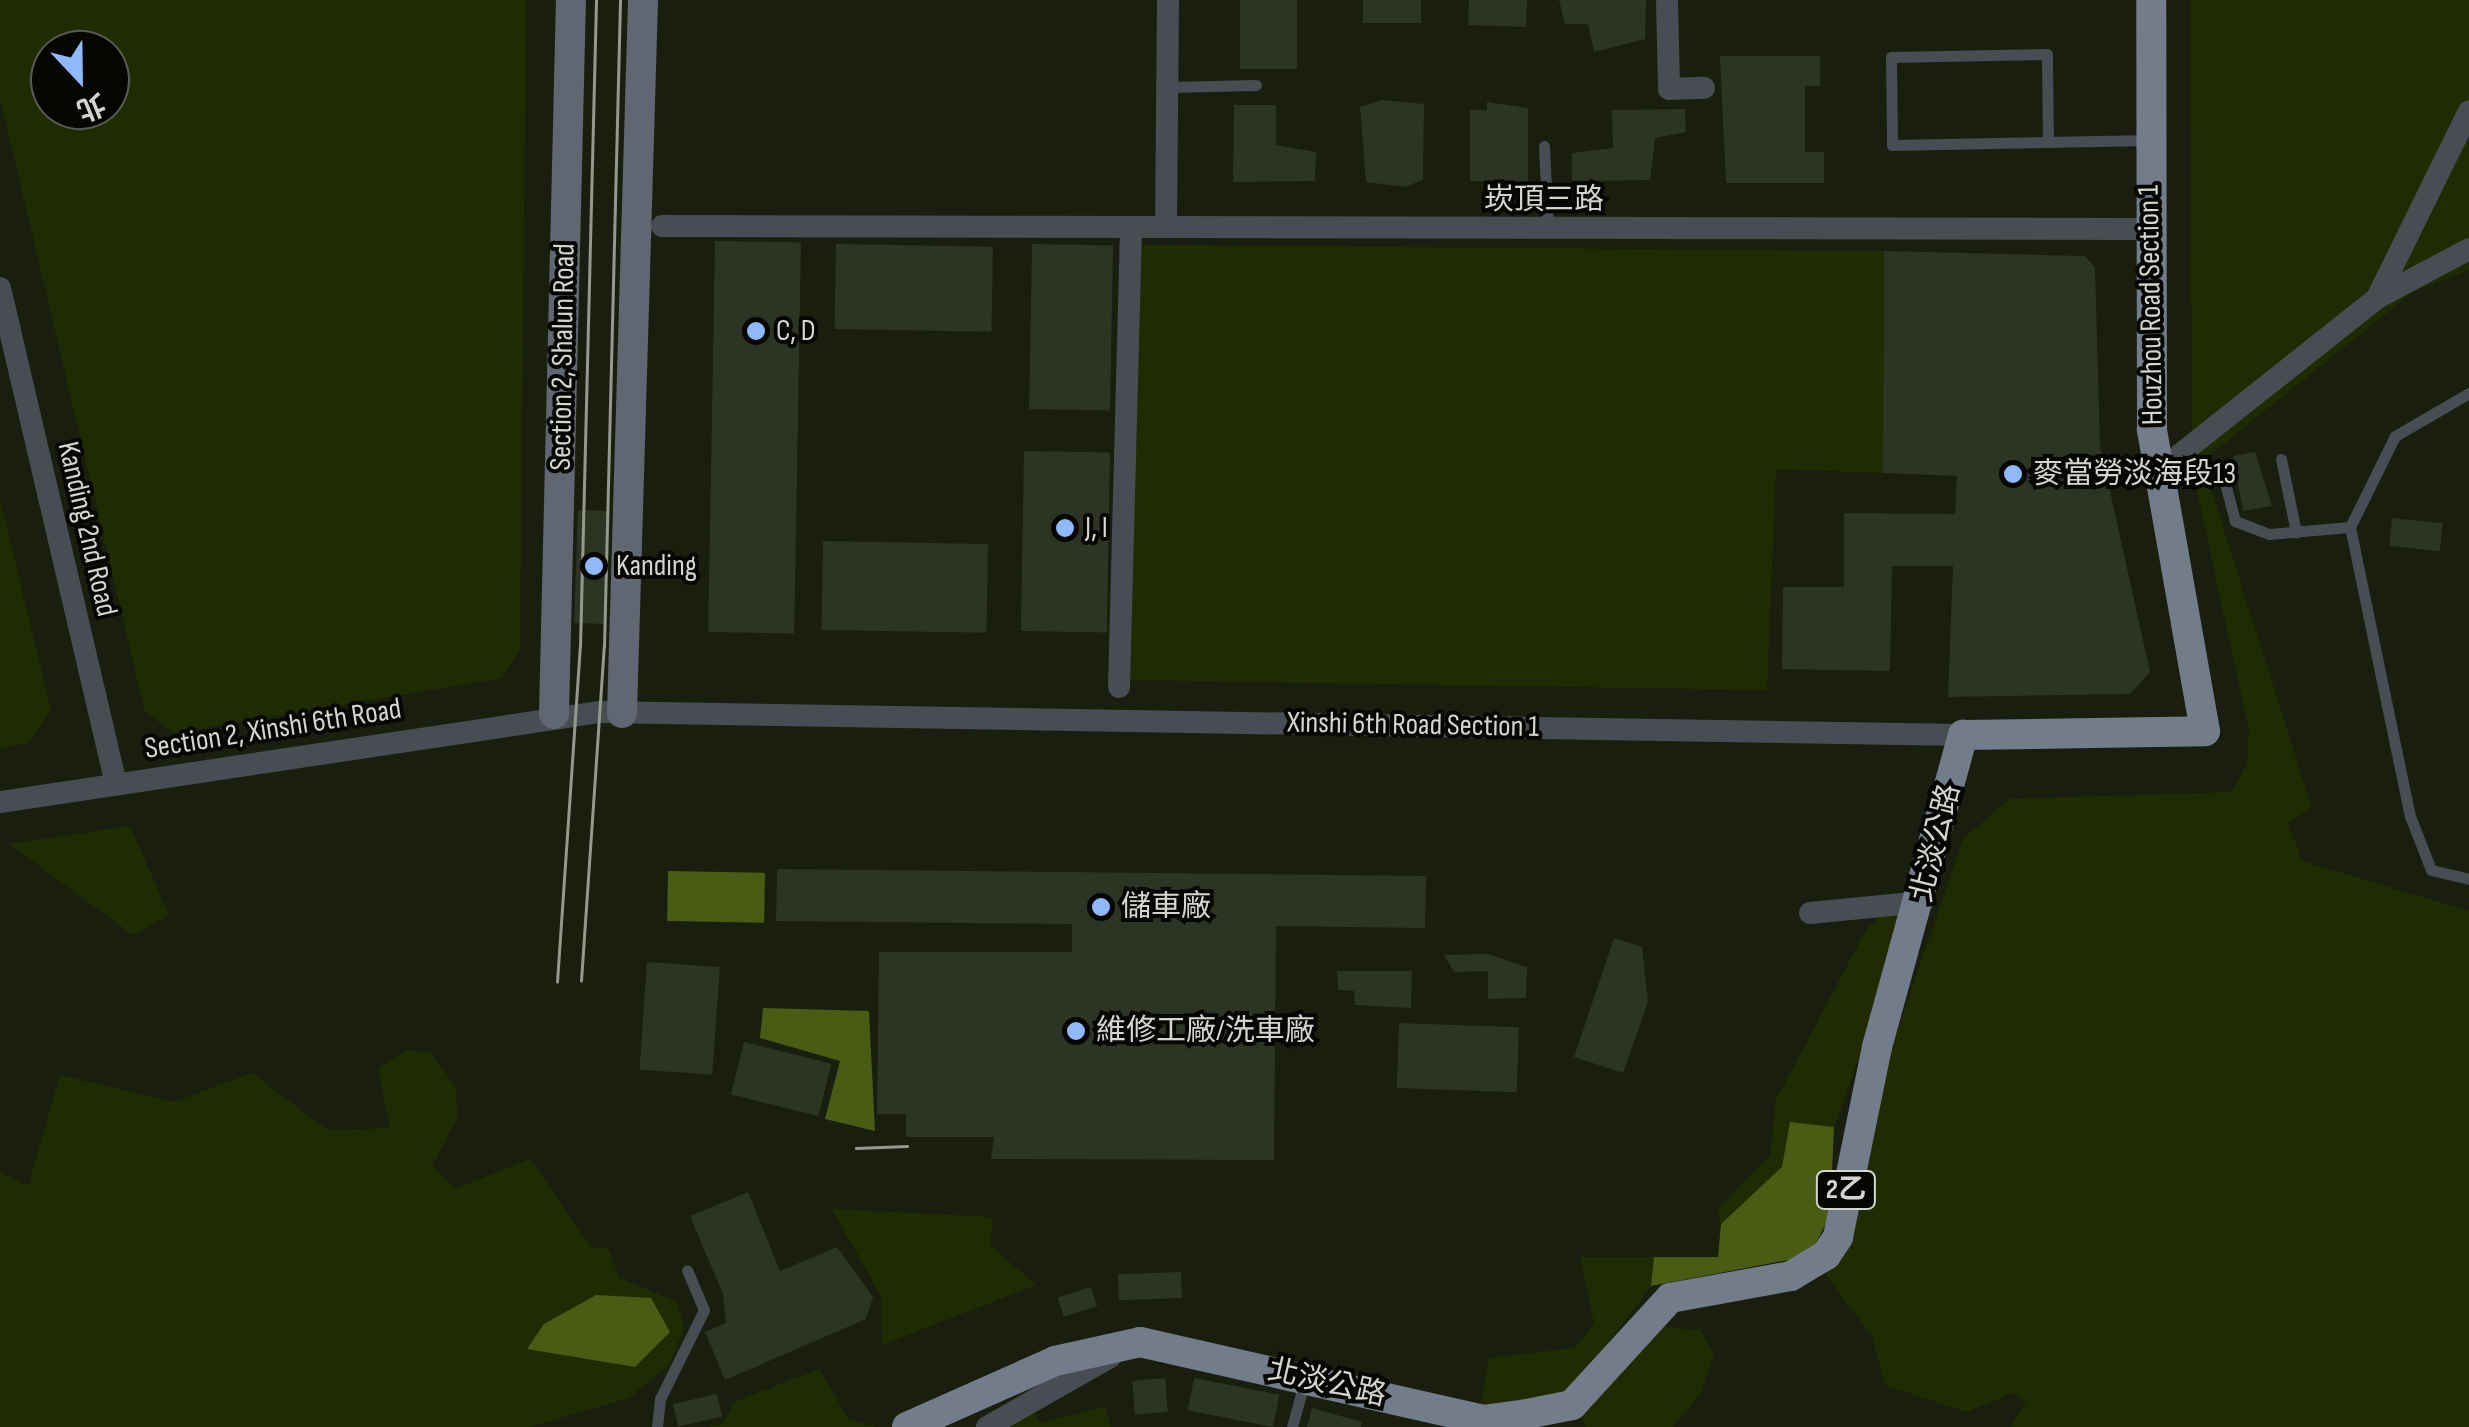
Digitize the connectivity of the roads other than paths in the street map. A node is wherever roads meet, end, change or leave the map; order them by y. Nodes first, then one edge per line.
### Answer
1 (571, 0) edge
2 (643, 0) edge
3 (1168, 0) edge
4 (1668, 0) edge
5 (2151, 0) edge
6 (1256, 85) dead end
7 (1167, 87) junction
8 (1704, 88) dead end
9 (2469, 111) edge
10 (2150, 140) junction
11 (2048, 142) junction
12 (1544, 146) dead end
13 (662, 226) dead end
14 (1131, 227) junction
15 (1166, 227) junction
16 (2148, 229) junction
17 (1548, 230) junction
18 (2469, 249) edge
19 (0, 288) edge
20 (2377, 298) junction
21 (2469, 392) edge
22 (2281, 458) dead end
23 (2221, 468) dead end
24 (2158, 471) junction
25 (2350, 527) junction
26 (2296, 532) junction
27 (2190, 666) joint
28 (1119, 687) dead end
29 (622, 713) junction
30 (554, 714) junction
31 (1963, 735) junction
32 (116, 784) junction
33 (0, 802) edge
34 (2469, 879) edge
35 (1922, 902) junction
36 (1810, 912) dead end
37 (688, 1270) dead end
38 (1140, 1342) junction
39 (1305, 1378) junction
40 (1552, 1418) edge
41 (1492, 1423) edge
42 (658, 1427) edge
43 (907, 1427) edge
44 (987, 1427) edge
45 (1292, 1427) edge

1 - 30 street, Section 2, Shalun Road
2 - 29 street
3 - 7 street
4 - 8 street
5 - 10 main road, Houzhou Road Section 1
6 - 7 lane
7 - 15 street
9 - 20 street
10 - 11 lane
10 - 16 main road, Houzhou Road Section 1
11 - 11 lane
12 - 17 lane
13 - 14 street, 崁頂三路
14 - 15 street, 崁頂三路
14 - 28 street
15 - 17 street, 崁頂三路
16 - 17 street, 崁頂三路
16 - 24 main road, Houzhou Road Section 1
18 - 20 street
19 - 32 street, Kanding 2nd Road
20 - 24 street
21 - 25 lane
22 - 26 lane
23 - 26 lane
24 - 27 main road, Houzhou Road Section 1
25 - 26 lane
25 - 34 lane
27 - 31 main road, Xinshi 6th Road Section 1
29 - 30 street, Xinshi 6th Road Section 1
29 - 31 street, Xinshi 6th Road Section 1
30 - 32 street, Section 2, Xinshi 6th Road
31 - 35 main road, 北淡公路 / 2乙
32 - 33 street, Section 2, Xinshi 6th Road
35 - 36 street
35 - 40 main road, 北淡公路 / 2乙
37 - 42 lane
38 - 39 main road, 北淡公路 / 2乙
38 - 43 main road, 北淡公路 / 2乙
38 - 44 street
39 - 41 main road, 北淡公路 / 2乙
39 - 45 lane
40 - 41 main road, 北淡公路 / 2乙

